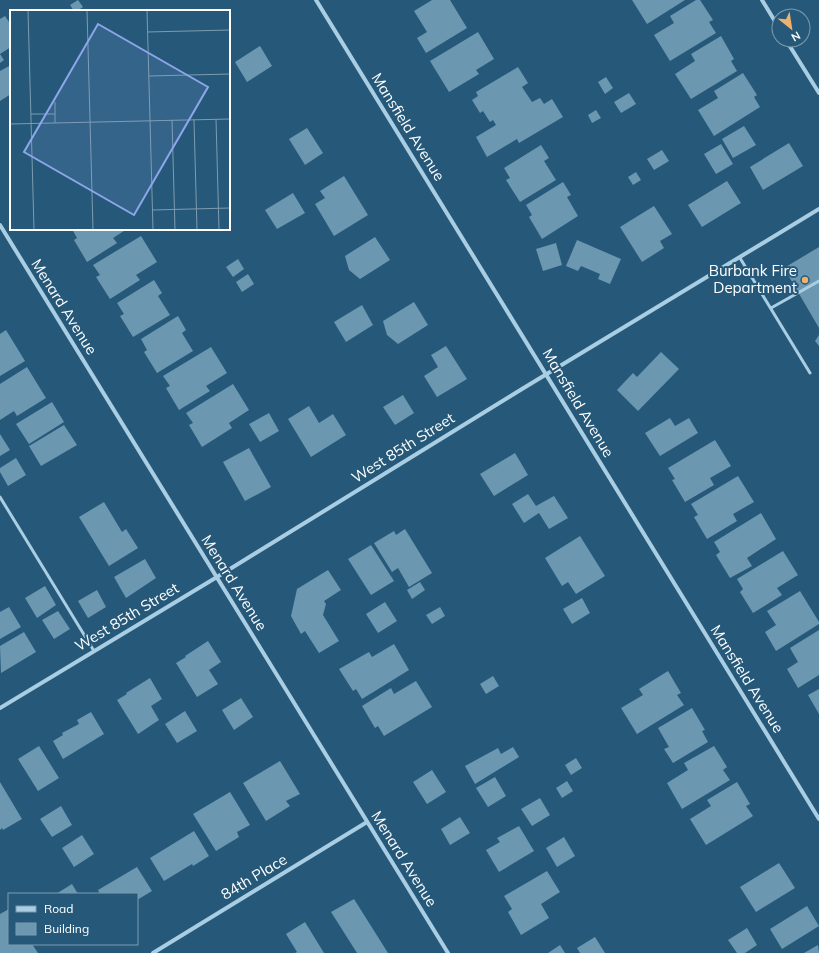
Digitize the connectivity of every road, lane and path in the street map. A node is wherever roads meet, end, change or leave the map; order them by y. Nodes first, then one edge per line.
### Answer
1 (316, 0) edge
2 (762, 0) edge
3 (771, 15) edge
4 (791, 48) edge
5 (819, 93) edge
6 (819, 209) edge
7 (0, 225) edge
8 (740, 258) junction
9 (819, 281) edge
10 (771, 308) junction
11 (810, 373) dead end
12 (547, 375) junction
13 (0, 497) edge
14 (217, 577) junction
15 (94, 651) junction
16 (0, 708) edge
17 (819, 819) edge
18 (367, 822) junction
19 (153, 953) edge
20 (448, 953) edge

1 - 12 street, Mansfield Avenue
2 - 3 street
4 - 5 street
6 - 8 street, West 85th Street
7 - 14 street, Menard Avenue
8 - 10 lane
8 - 12 street, West 85th Street
9 - 10 lane
10 - 11 lane
12 - 14 street, West 85th Street
12 - 17 street, Mansfield Avenue
13 - 15 lane
14 - 15 street, West 85th Street
14 - 18 street, Menard Avenue
15 - 16 street, West 85th Street
18 - 19 street, 84th Place
18 - 20 street, Menard Avenue

